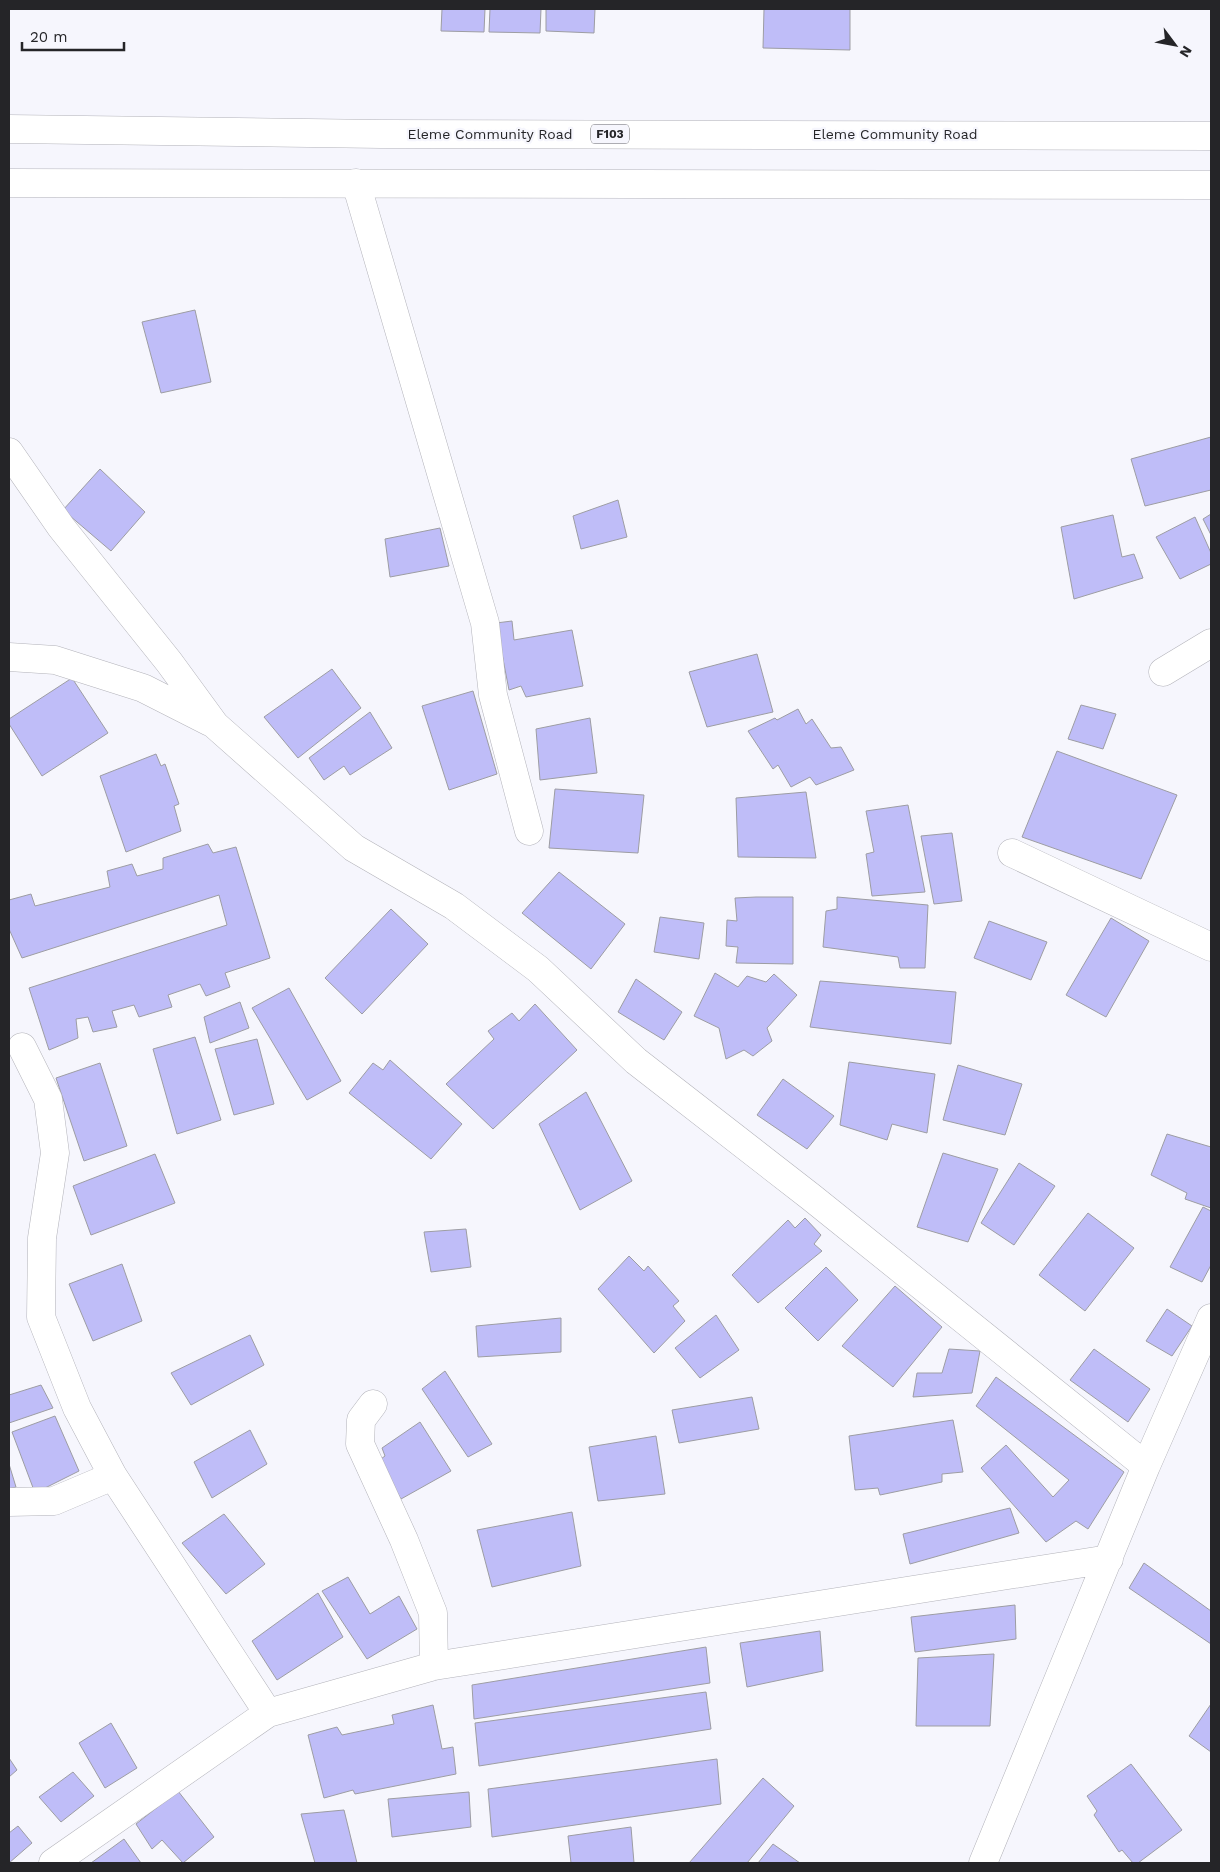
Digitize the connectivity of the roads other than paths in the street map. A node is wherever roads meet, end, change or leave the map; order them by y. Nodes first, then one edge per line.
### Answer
1 (9, 129) edge
2 (1211, 136) edge
3 (9, 182) edge
4 (356, 182) junction
5 (1211, 185) edge
6 (9, 452) edge
7 (1211, 644) edge
8 (9, 657) edge
9 (1163, 672) dead end
10 (215, 725) junction
11 (529, 831) dead end
12 (1012, 852) dead end
13 (1211, 947) edge
14 (22, 1047) dead end
15 (1211, 1318) edge
16 (373, 1404) dead end
17 (1146, 1466) junction
18 (113, 1476) junction
19 (9, 1502) edge
20 (1109, 1559) junction
21 (434, 1666) junction
22 (268, 1713) junction
23 (53, 1863) edge
24 (982, 1863) edge

1 - 2 street, Eleme Community Road / F103
3 - 4 street
4 - 5 street
4 - 11 street
6 - 10 street
7 - 9 street
8 - 10 street
10 - 17 street
12 - 13 street
14 - 18 street
15 - 17 street
16 - 21 street
17 - 20 street
18 - 19 street
18 - 22 street
20 - 21 street
20 - 24 street
21 - 22 street
22 - 23 street

